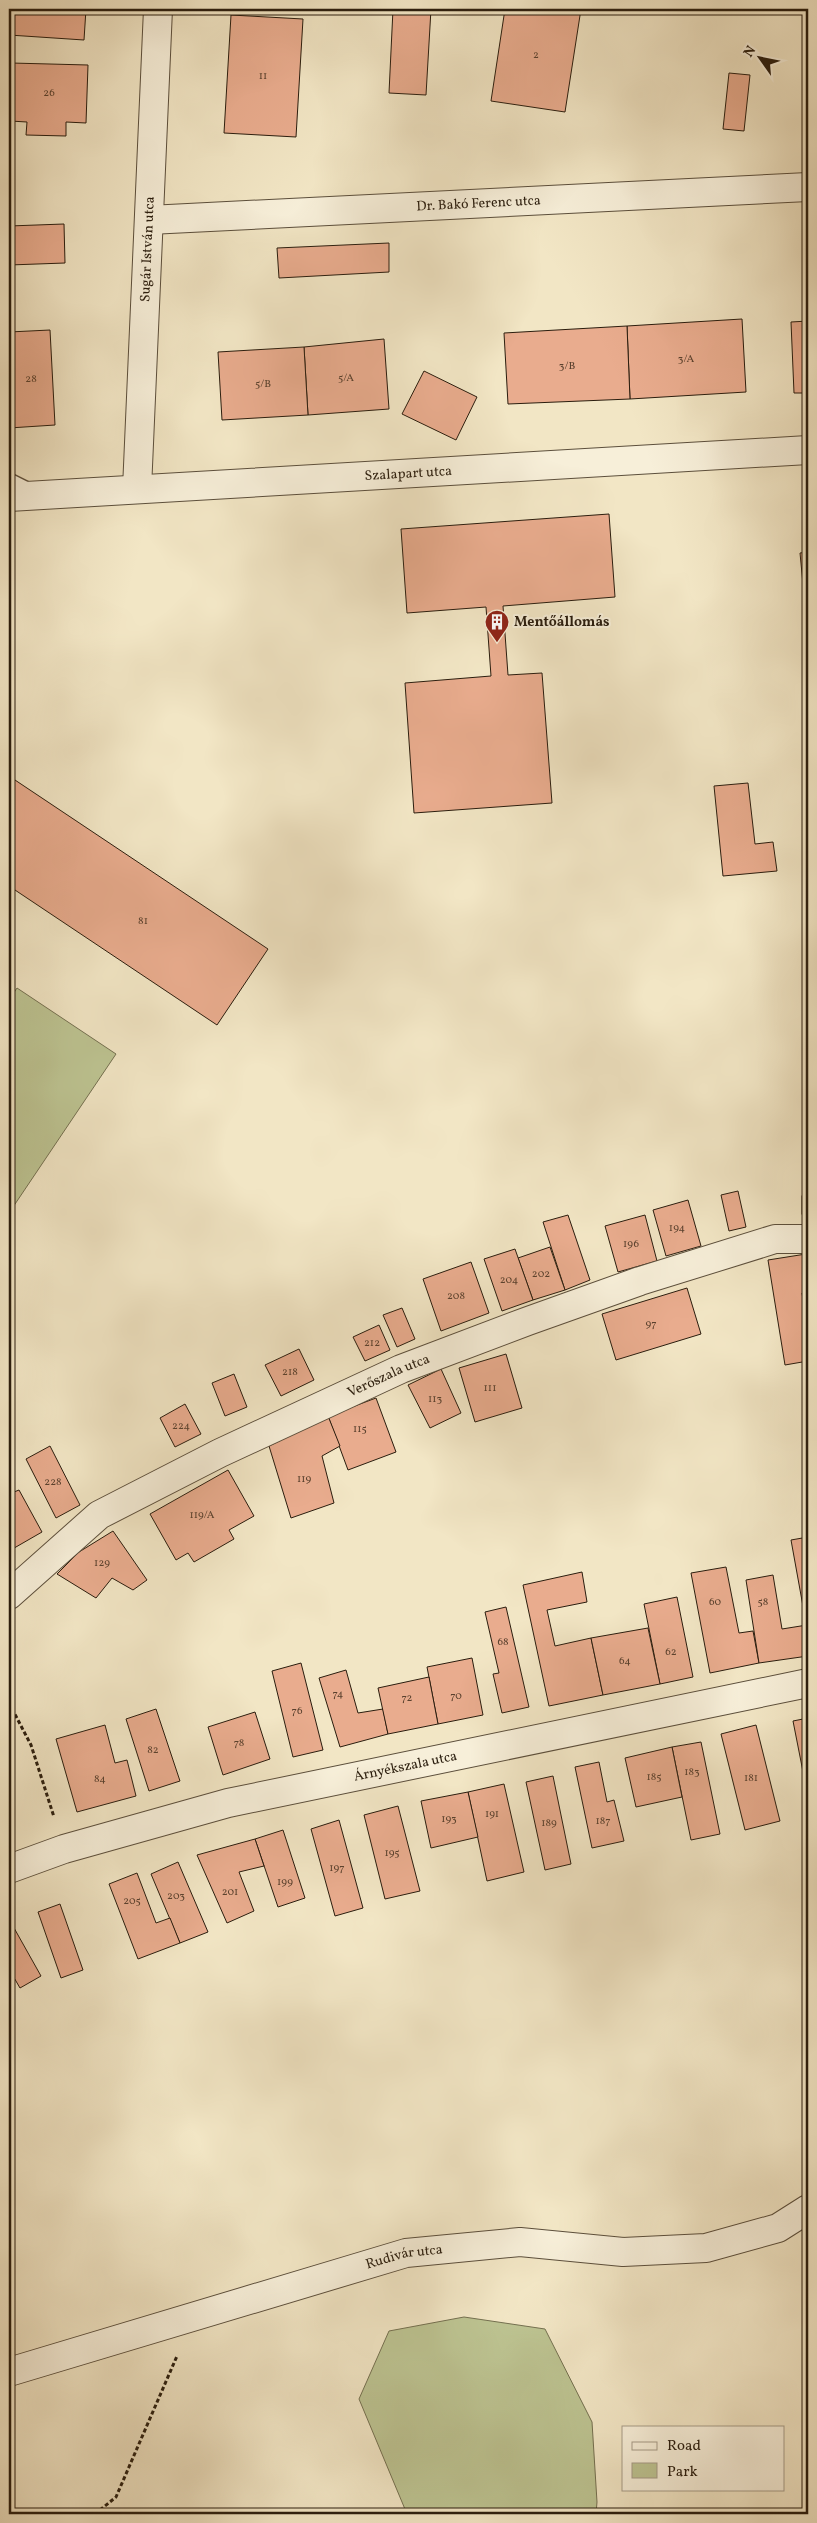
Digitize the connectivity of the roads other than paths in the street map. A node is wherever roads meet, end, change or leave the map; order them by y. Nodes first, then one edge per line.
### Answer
1 (158, 9) edge
2 (808, 186) edge
3 (149, 220) junction
4 (808, 450) edge
5 (9, 481) edge
6 (137, 489) junction
7 (39, 496) junction
8 (9, 497) edge
9 (808, 1239) edge
10 (9, 1595) edge
11 (808, 1683) edge
12 (9, 1869) edge
13 (808, 2209) edge
14 (9, 2372) edge

1 - 3 street, Sugár István utca
2 - 3 street, Dr. Bakó Ferenc utca
3 - 6 street, Sugár István utca
4 - 6 street, Szalapart utca
5 - 7 lane
6 - 7 street, Szalapart utca
7 - 8 street, Szalapart utca
9 - 10 street, Verőszala utca
11 - 12 street, Árnyékszala utca
13 - 14 street, Rudivár utca

